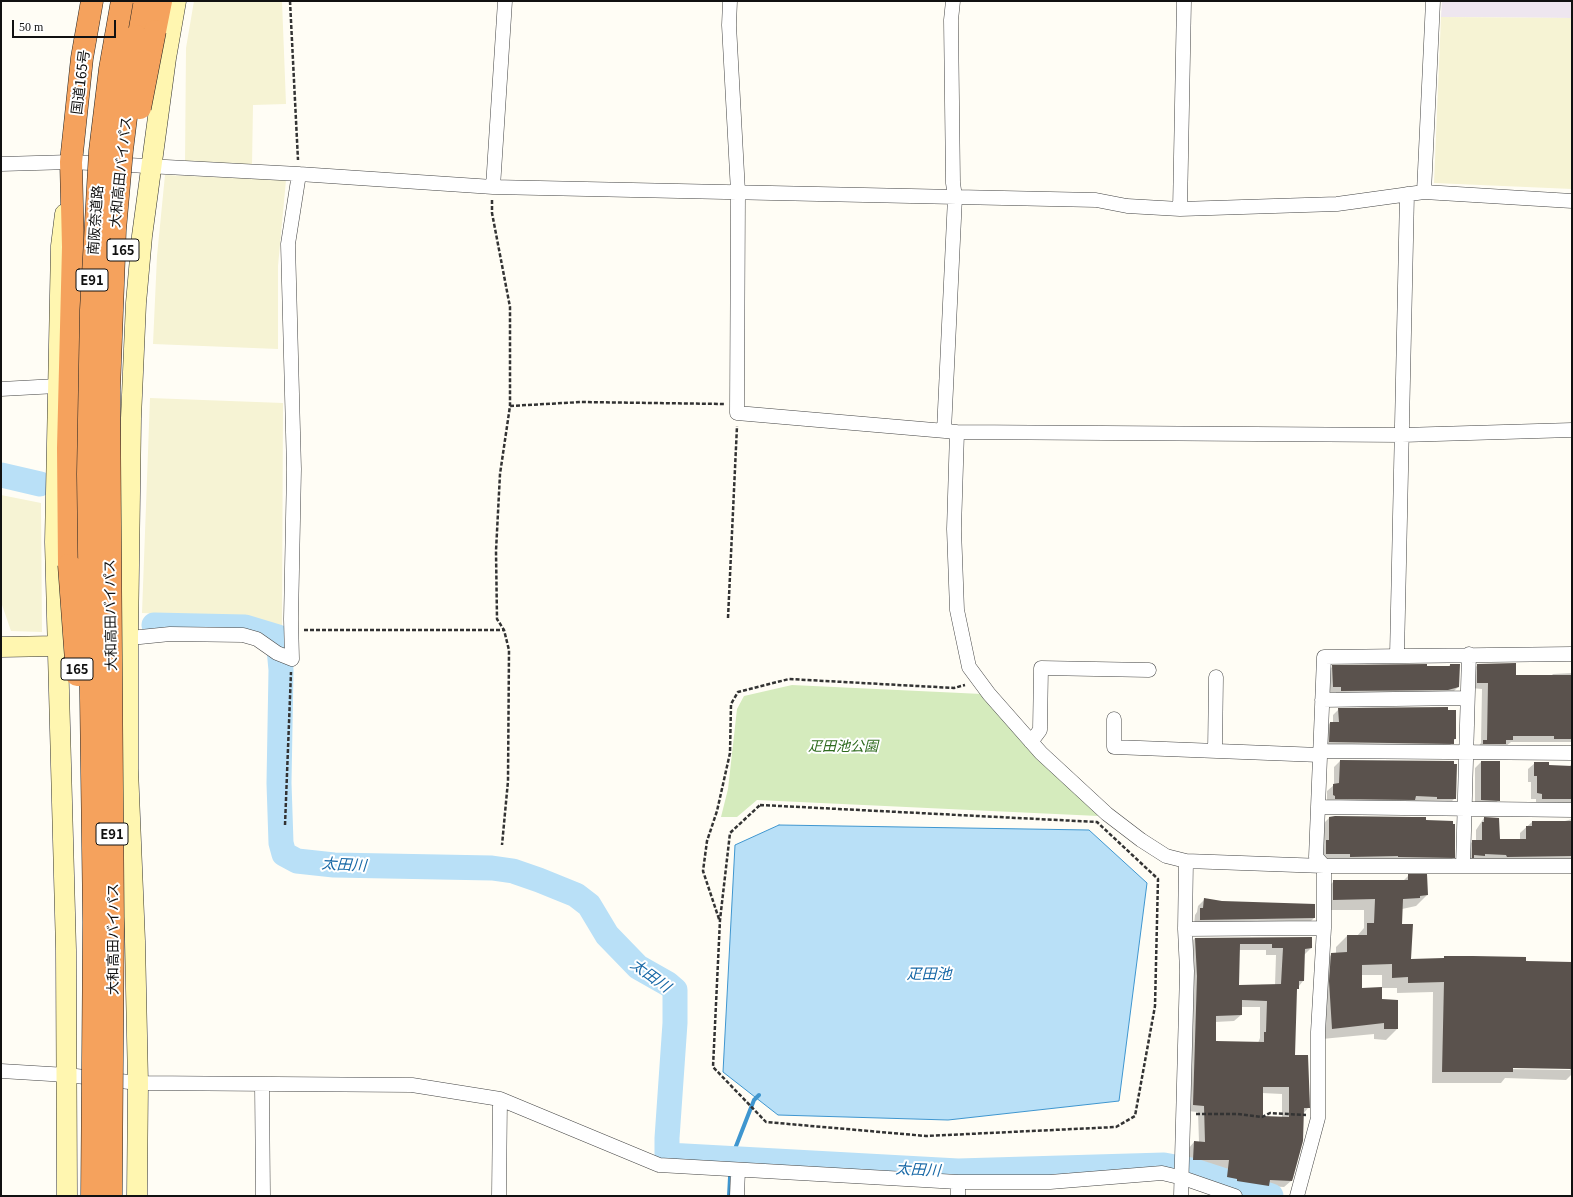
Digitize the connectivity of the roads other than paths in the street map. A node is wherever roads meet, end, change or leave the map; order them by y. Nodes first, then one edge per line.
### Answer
1 (92, 1) edge
2 (122, 1) edge
3 (142, 1) edge
4 (160, 1) edge
5 (176, 1) edge
6 (505, 1) edge
7 (730, 1) edge
8 (953, 1) edge
9 (1184, 1) edge
10 (1433, 1) edge
11 (70, 162) junction
12 (1, 164) edge
13 (151, 167) junction
14 (299, 174) junction
15 (493, 187) junction
16 (738, 192) junction
17 (1424, 192) junction
18 (1407, 194) junction
19 (955, 197) junction
20 (1572, 201) edge
21 (1180, 209) junction
22 (57, 386) junction
23 (1, 389) edge
24 (1572, 430) edge
25 (950, 431) junction
26 (1402, 435) junction
27 (109, 471) junction
28 (88, 561) joint
29 (128, 639) junction
30 (57, 646) junction
31 (1, 647) edge
32 (1469, 654) junction
33 (1572, 654) edge
34 (1397, 655) junction
35 (1149, 670) dead end
36 (1216, 677) dead end
37 (1467, 698) junction
38 (1322, 700) junction
39 (1114, 719) dead end
40 (1031, 742) junction
41 (1215, 751) junction
42 (1466, 752) junction
43 (1320, 753) junction
44 (1572, 753) edge
45 (92, 772) junction
46 (1318, 808) junction
47 (1464, 809) junction
48 (1572, 810) edge
49 (1186, 861) junction
50 (1324, 866) junction
51 (1463, 866) junction
52 (1572, 866) edge
53 (1324, 928) junction
54 (1185, 929) junction
55 (1, 1071) edge
56 (67, 1075) junction
57 (138, 1084) junction
58 (262, 1084) junction
59 (500, 1099) junction
60 (738, 1170) junction
61 (1182, 1178) junction
62 (958, 1189) edge
63 (67, 1196) edge
64 (92, 1196) edge
65 (111, 1196) edge
66 (137, 1196) edge
67 (263, 1196) edge
68 (499, 1196) edge
69 (737, 1196) edge
70 (1181, 1196) edge
71 (1235, 1196) edge
72 (1297, 1196) edge

1 - 11 highway, 国道165号 / 165
2 - 28 highway, 南阪奈道路 / E91, bridge
3 - 27 highway, 大和高田バイパス / E91, bridge
4 - 27 highway, 165, bridge
5 - 13 street
6 - 15 street
7 - 16 street
8 - 19 street
9 - 21 street
10 - 17 street
11 - 12 street
11 - 13 street
11 - 22 street
11 - 45 highway, 165, bridge
13 - 14 street
13 - 29 street
14 - 15 street
14 - 29 street
15 - 16 street
16 - 19 street
16 - 25 street
17 - 18 street
17 - 20 street
18 - 21 street
18 - 26 street
19 - 21 street
19 - 25 street
22 - 23 street
22 - 30 street
24 - 26 street
25 - 26 street
25 - 40 street
26 - 34 street
27 - 65 highway, 大和高田バイパス / E91, bridge
28 - 45 highway, 大和高田バイパス / E91, bridge
29 - 30 street
29 - 57 street
30 - 31 street
30 - 56 street
32 - 33 street
32 - 34 street
32 - 37 street
34 - 38 street
35 - 40 street
36 - 41 street
37 - 38 street
37 - 42 street
38 - 43 street
39 - 41 street
40 - 49 street
41 - 43 street
42 - 43 street
42 - 44 street
42 - 47 street
43 - 46 street
45 - 64 highway, 大和高田バイパス / E91, bridge
46 - 47 street
46 - 50 street
47 - 48 street
47 - 51 street
49 - 50 street
49 - 54 street
50 - 51 street
50 - 53 street
51 - 52 street
53 - 54 street
53 - 72 street
54 - 61 street
55 - 56 street
56 - 57 street
56 - 63 street
57 - 58 street
57 - 66 street
58 - 59 street
58 - 67 street
59 - 60 street
59 - 68 street
60 - 62 street
60 - 69 street
61 - 62 street
61 - 70 street
61 - 71 street

